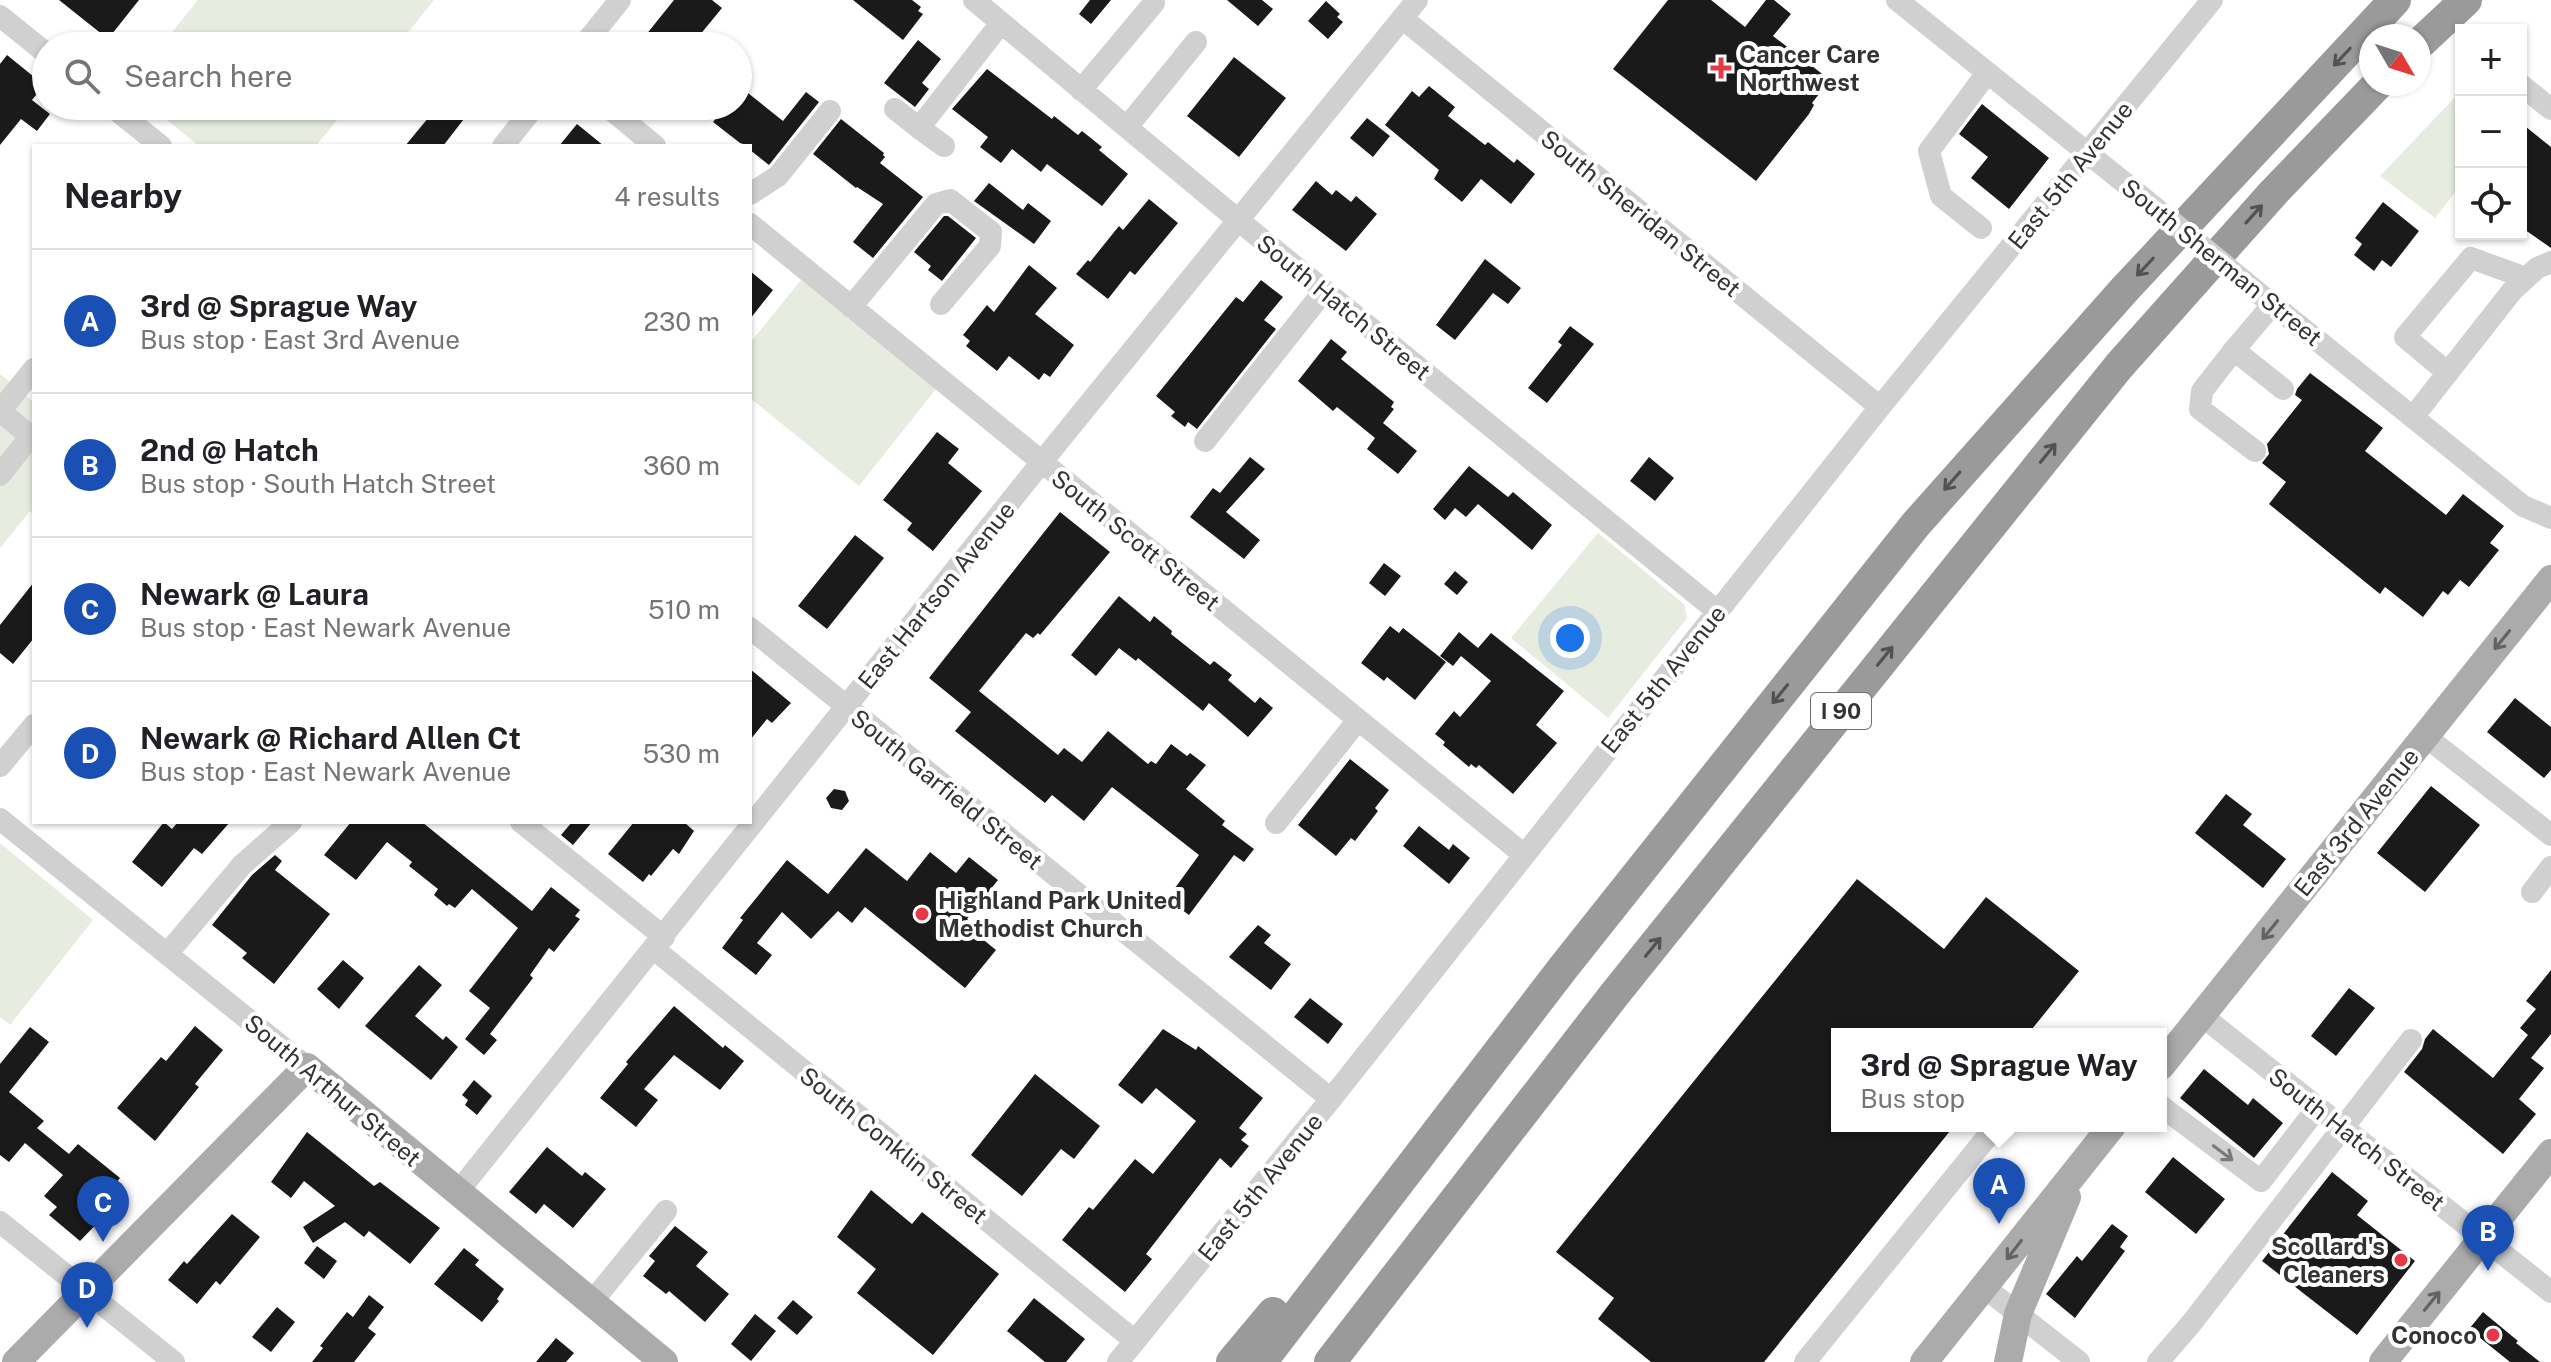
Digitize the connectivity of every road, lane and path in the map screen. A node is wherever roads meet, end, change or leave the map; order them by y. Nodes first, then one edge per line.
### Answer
1 (620, 0) edge
2 (974, 0) edge
3 (1417, 0) edge
4 (1897, 0) edge
5 (2212, 0) edge
6 (2395, 0) edge
7 (2460, 0) edge
8 (2466, 0) edge
9 (1154, 3) dead end
10 (0, 16) edge
11 (1402, 18) junction
12 (1001, 23) junction
13 (2431, 30) edge
14 (594, 32) edge
15 (2431, 32) edge
16 (32, 42) edge
17 (1196, 42) dead end
18 (1987, 73) junction
19 (1081, 90) junction
20 (2527, 90) edge
21 (2366, 96) edge
22 (895, 109) dead end
23 (2551, 109) edge
24 (830, 111) dead end
25 (128, 120) edge
26 (524, 120) edge
27 (624, 120) edge
28 (1127, 127) junction
29 (919, 128) junction
30 (158, 144) edge
31 (505, 144) edge
32 (653, 144) edge
33 (944, 146) dead end
34 (2088, 154) junction
35 (752, 193) edge
36 (1238, 220) junction
37 (752, 226) edge
38 (1981, 228) dead end
39 (2551, 262) edge
40 (2526, 278) junction
41 (1324, 291) junction
42 (2265, 298) junction
43 (941, 304) dead end
44 (851, 307) junction
45 (2234, 350) junction
46 (32, 371) edge
47 (2448, 373) junction
48 (2283, 389) dead end
49 (1880, 407) junction
50 (0, 411) edge
51 (2413, 417) junction
52 (32, 437) edge
53 (1205, 441) dead end
54 (2255, 451) dead end
55 (1041, 463) junction
56 (0, 475) edge
57 (2551, 518) edge
58 (2551, 579) edge
59 (1717, 611) junction
60 (752, 630) edge
61 (846, 708) junction
62 (1358, 720) junction
63 (32, 727) edge
64 (2425, 736) junction
65 (0, 766) edge
66 (0, 819) edge
67 (1276, 823) dead end
68 (289, 824) edge
69 (523, 824) edge
70 (2551, 835) edge
71 (1523, 854) junction
72 (2551, 867) edge
73 (2532, 892) dead end
74 (659, 943) junction
75 (167, 954) junction
76 (1563, 968) junction
77 (1614, 995) junction
78 (2201, 1015) junction
79 (2411, 1040) dead end
80 (2167, 1058) edge
81 (307, 1067) junction
82 (1331, 1099) junction
83 (2318, 1107) junction
84 (2167, 1110) edge
85 (2342, 1127) junction
86 (1991, 1132) edge
87 (2107, 1132) edge
88 (2551, 1153) edge
89 (2079, 1167) junction
90 (457, 1193) junction
91 (666, 1211) dead end
92 (0, 1222) edge
93 (2483, 1238) junction
94 (1984, 1287) junction
95 (85, 1290) junction
96 (2551, 1292) edge
97 (591, 1303) junction
98 (2018, 1314) junction
99 (1135, 1341) junction
100 (16, 1362) edge
101 (174, 1362) edge
102 (664, 1362) edge
103 (1118, 1362) edge
104 (1232, 1362) edge
105 (1261, 1362) edge
106 (1330, 1362) edge
107 (1355, 1362) edge
108 (1805, 1362) edge
109 (1924, 1362) edge
110 (2008, 1362) edge
111 (2079, 1362) edge
112 (2158, 1362) edge
113 (2383, 1362) edge

1 - 14 street
2 - 12 street, South Hatch Street
3 - 11 street, East Hartson Avenue
4 - 18 street, South Sherman Street
5 - 34 street, East 5th Avenue
6 -> 76 highway, I 90
7 - 13 highway
8 - 15 highway
9 - 19 street
10 - 16 street
11 - 36 street, East Hartson Avenue
11 - 49 street, South Sheridan Street
12 - 19 street, South Hatch Street
12 - 29 street
17 - 28 street
18 - 34 street, South Sherman Street
18 - 38 street
19 - 28 street, South Hatch Street
20 - 23 street
77 -> 21 highway, I 90
22 - 29 street
24 - 35 street
25 - 30 street
26 - 31 street
27 - 32 street
28 - 36 street, South Hatch Street
29 - 33 street
34 - 42 street, South Sherman Street, bridge
34 - 49 street, East 5th Avenue
36 - 41 street, South Hatch Street
36 - 55 street, East Hartson Avenue
37 - 44 street, South Scott Street
39 - 40 street
40 - 47 street
40 - 47 street
41 - 53 street
41 - 59 street, South Hatch Street
42 - 45 street
42 - 51 street, South Sherman Street
43 - 44 street
44 - 55 street, South Scott Street
45 - 48 street
45 - 54 street
46 - 50 street
47 - 51 street
49 - 59 street, East 5th Avenue
50 - 52 street
51 - 57 street, South Sherman Street
52 - 56 street
55 - 61 street, East Hartson Avenue
55 - 62 street, South Scott Street
58 -> 64 main road, East 3rd Avenue
59 - 71 street, East 5th Avenue
60 - 61 street, South Garfield Street
61 - 74 street, East Hartson Avenue
61 - 82 street, South Garfield Street
62 - 67 street
62 - 71 street, South Scott Street
63 - 65 street
64 - 70 street
64 -> 78 main road, East 3rd Avenue
66 - 75 street, South Arthur Street
68 - 75 street
69 - 74 street, South Conklin Street
71 - 82 street, East 5th Avenue
72 - 73 street
74 - 90 street, East Hartson Avenue
74 - 99 street, South Conklin Street
75 - 81 street, South Arthur Street
76 - 104 highway
76 - 105 highway, I 90
77 - 106 highway, I 90
77 - 107 highway
78 - 80 main road, East 3rd Avenue
78 - 83 street, South Hatch Street
79 - 85 street
81 - 90 main road, South Arthur Street
81 - 95 main road
82 - 99 street, East 5th Avenue
84 -> 83 street
83 - 85 street, South Hatch Street
85 - 93 street, South Hatch Street
85 - 112 street
86 - 108 street
87 - 89 main road
88 - 93 main road
89 -> 94 main road
89 - 98 main road
90 - 97 main road, South Arthur Street
91 - 97 street
92 - 95 street
93 - 96 street, South Hatch Street
113 -> 93 main road
94 - 98 street
94 - 109 main road
95 - 100 main road
95 - 101 street
97 - 102 main road, South Arthur Street
98 - 110 main road
98 - 111 street
99 - 103 street, East 5th Avenue

